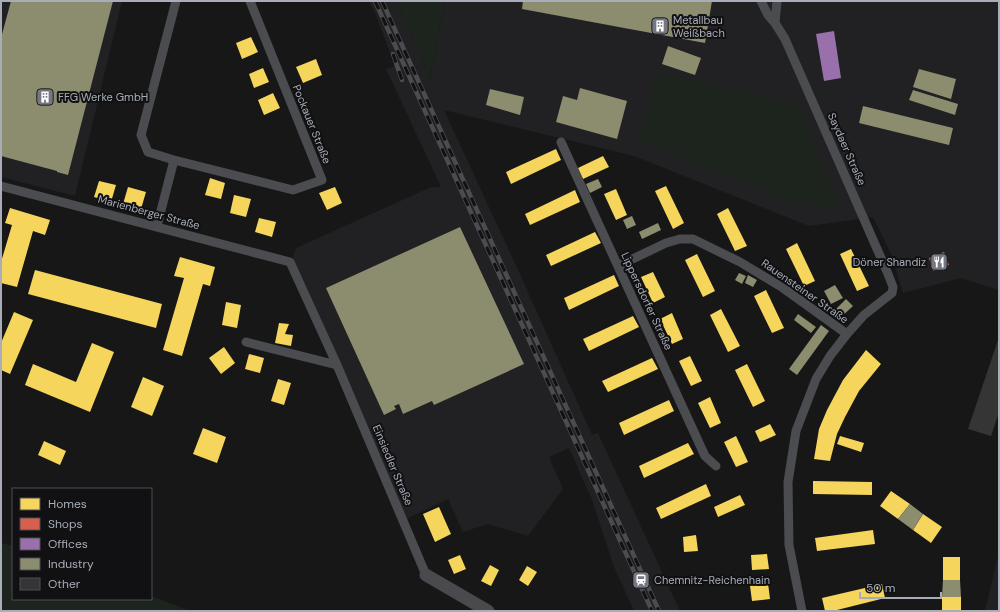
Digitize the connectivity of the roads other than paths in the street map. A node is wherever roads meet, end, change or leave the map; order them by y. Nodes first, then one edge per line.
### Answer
1 (176, 1) edge
2 (250, 1) edge
3 (761, 1) edge
4 (777, 1) edge
5 (775, 23) junction
6 (561, 142) dead end
7 (174, 160) junction
8 (1, 186) edge
9 (157, 226) junction
10 (290, 262) joint
11 (618, 266) junction
12 (846, 334) junction
13 (246, 342) dead end
14 (337, 365) junction
15 (716, 466) dead end
16 (426, 576) joint
17 (488, 611) edge
18 (802, 611) edge

1 - 7 street, Pockauer Straße
2 - 7 street, Pockauer Straße
3 - 5 street, Saydaer Straße
4 - 5 street
5 - 12 street, Saydaer Straße
6 - 11 street, Lippersdorfer Straße
7 - 9 street
8 - 9 street, Marienberger Straße
9 - 10 street, Marienberger Straße
10 - 14 street, Einsiedler Straße
11 - 12 street, Rauensteiner Straße
11 - 15 street, Lippersdorfer Straße
12 - 18 street
13 - 14 street
14 - 16 street, Einsiedler Straße
16 - 17 main road

